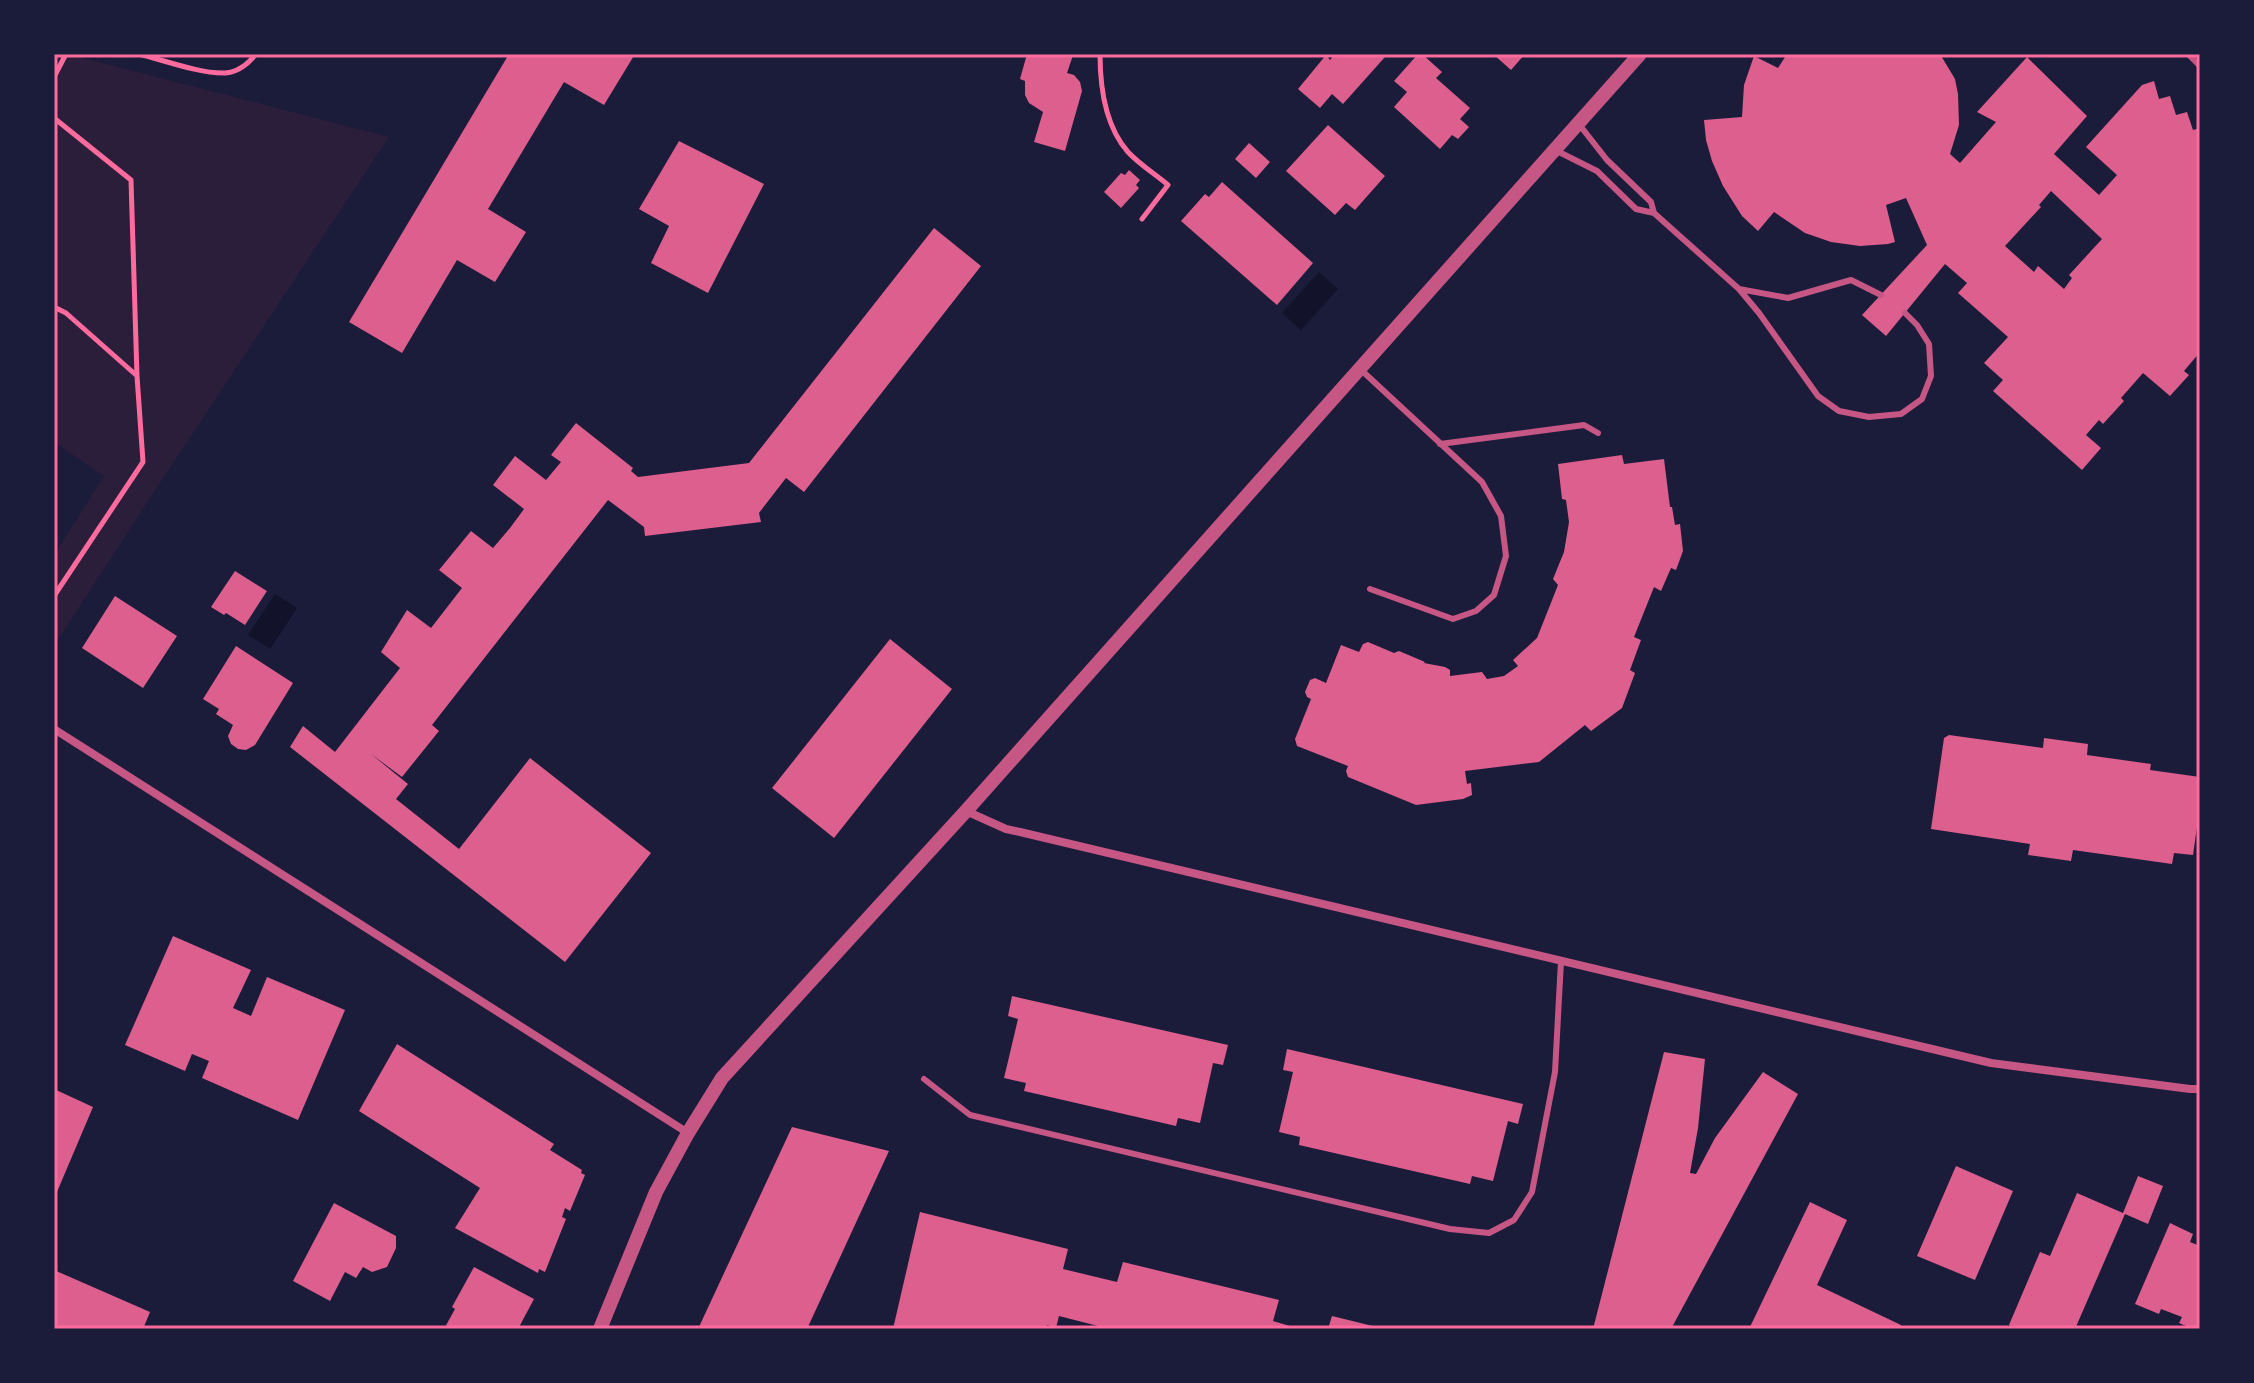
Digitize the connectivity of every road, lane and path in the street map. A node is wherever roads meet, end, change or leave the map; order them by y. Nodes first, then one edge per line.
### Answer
1 (66, 54) edge
2 (139, 54) edge
3 (256, 54) edge
4 (1100, 54) edge
5 (1640, 54) edge
6 (2188, 54) edge
7 (2200, 66) edge
8 (54, 77) edge
9 (54, 118) edge
10 (1578, 123) junction
11 (1554, 150) junction
12 (1654, 213) junction
13 (1142, 219) dead end
14 (1739, 289) junction
15 (1881, 295) dead end
16 (54, 307) edge
17 (1905, 313) dead end
18 (1359, 368) junction
19 (137, 376) junction
20 (1598, 433) dead end
21 (1440, 444) junction
22 (1370, 589) dead end
23 (54, 596) edge
24 (54, 729) edge
25 (966, 811) junction
26 (1561, 961) junction
27 (924, 1079) dead end
28 (2200, 1089) edge
29 (688, 1133) junction
30 (600, 1329) edge

1 - 8 path
2 - 3 path
4 - 13 path
5 - 10 street
6 - 7 lane
9 - 19 path
10 - 11 street
10 - 12 lane
11 - 12 lane
11 - 18 street
12 - 14 lane
14 - 15 lane
14 - 17 lane
16 - 19 path
18 - 21 lane
18 - 25 street
19 - 23 path
20 - 21 lane
21 - 22 lane
24 - 29 street
25 - 26 street
25 - 29 street
26 - 27 lane
26 - 28 street
29 - 30 street

